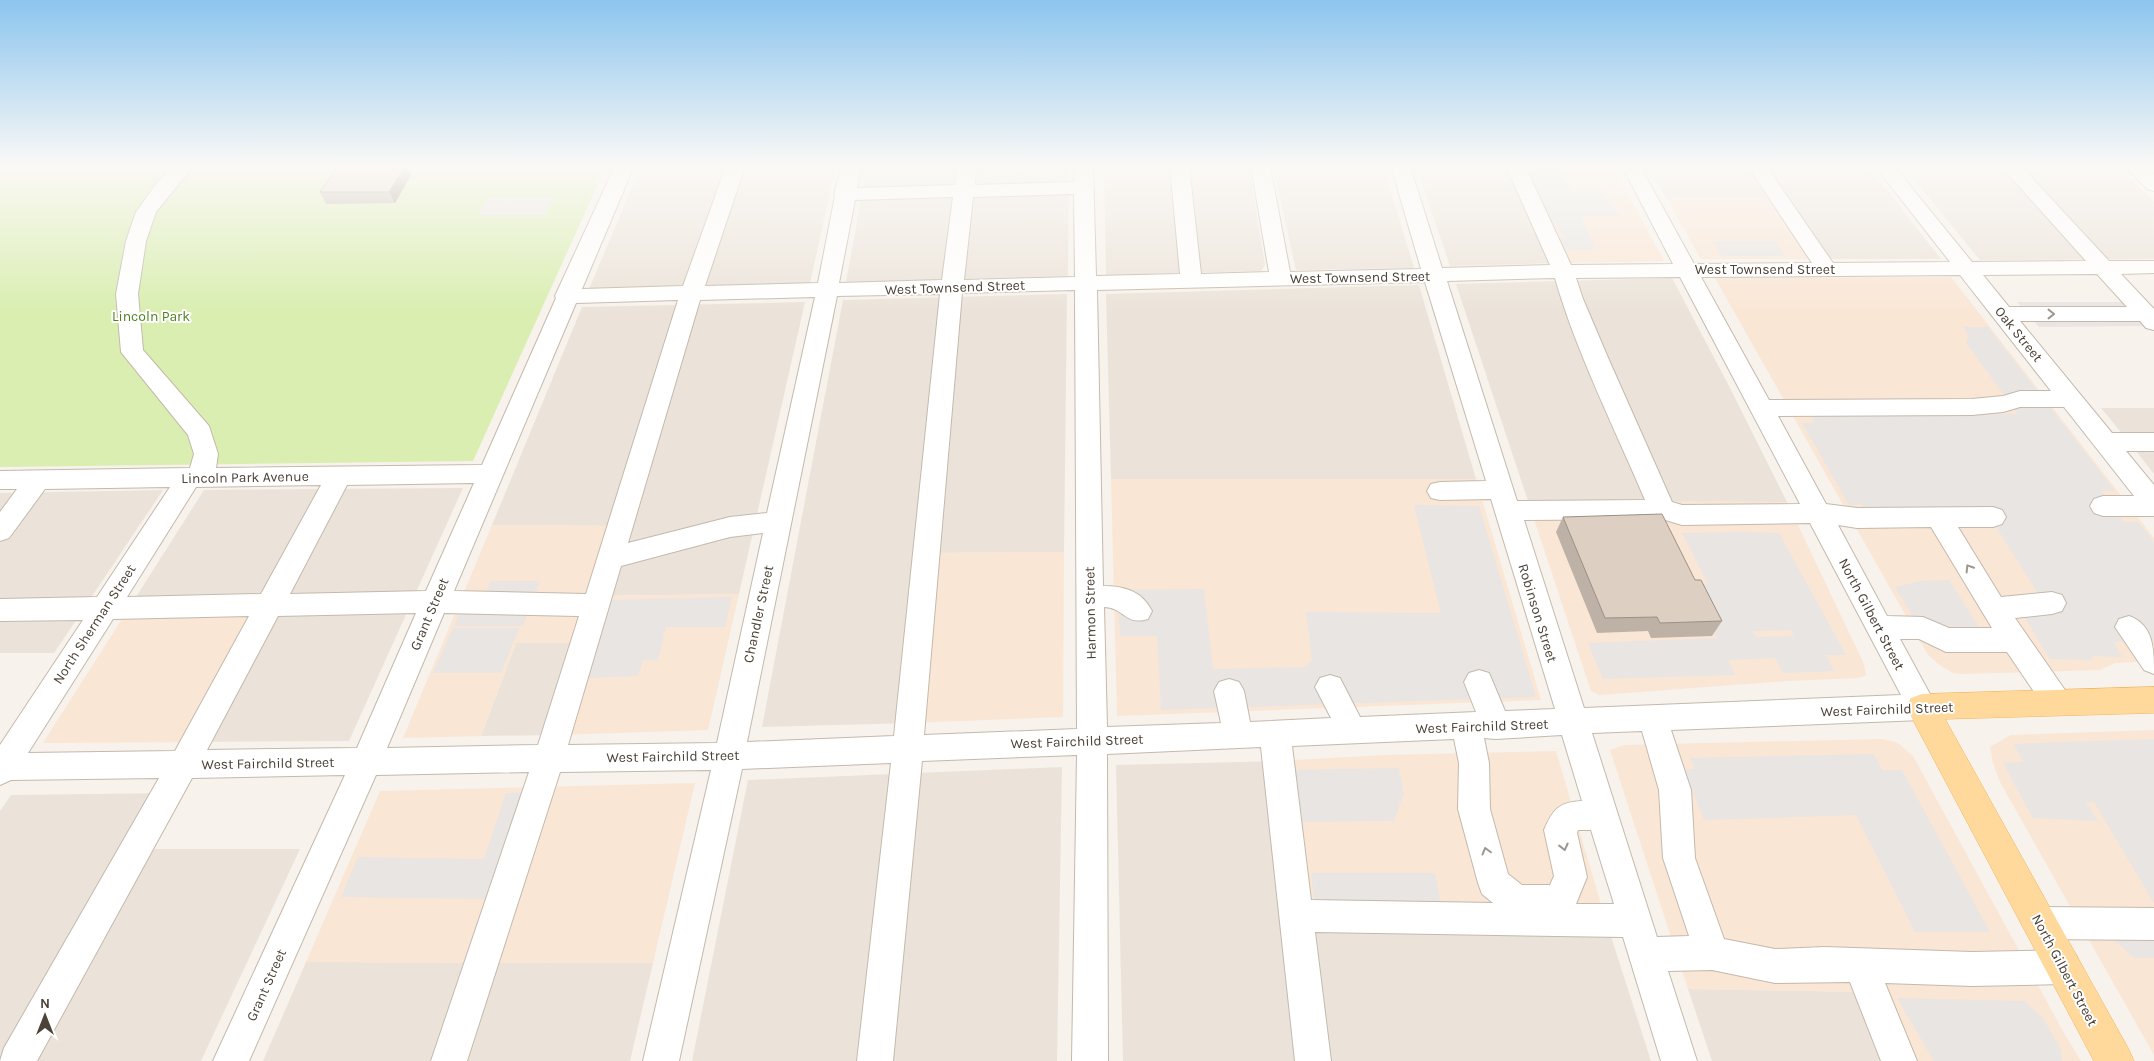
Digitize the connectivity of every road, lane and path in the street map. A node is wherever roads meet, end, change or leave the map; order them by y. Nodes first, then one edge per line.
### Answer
1 (145, 216) edge
2 (602, 216) edge
3 (718, 216) edge
4 (840, 216) edge
5 (961, 216) edge
6 (1085, 216) edge
7 (1185, 216) edge
8 (1269, 216) edge
9 (1416, 216) edge
10 (1537, 216) edge
11 (1657, 216) edge
12 (1791, 216) edge
13 (1924, 216) edge
14 (2055, 216) edge
15 (2102, 267) junction
16 (2154, 267) edge
17 (1827, 268) junction
18 (1966, 268) junction
19 (1686, 270) junction
20 (1564, 272) junction
21 (1435, 275) junction
22 (1281, 278) junction
23 (1192, 281) junction
24 (1086, 284) junction
25 (952, 287) junction
26 (827, 291) junction
27 (692, 294) junction
28 (566, 296) junction
29 (2002, 314) junction
30 (2150, 318) edge
31 (2071, 399) junction
32 (1760, 408) junction
33 (2105, 442) junction
34 (2154, 442) edge
35 (490, 474) junction
36 (339, 476) junction
37 (195, 478) junction
38 (0, 480) edge
39 (38, 480) junction
40 (1440, 491) dead end
41 (1504, 501) junction
42 (2154, 505) edge
43 (2103, 506) dead end
44 (1662, 509) junction
45 (1818, 513) junction
46 (1993, 517) dead end
47 (1938, 518) junction
48 (778, 521) junction
49 (0, 531) edge
50 (611, 558) junction
51 (1090, 596) junction
52 (435, 602) junction
53 (2052, 603) dead end
54 (596, 605) junction
55 (269, 606) junction
56 (104, 608) junction
57 (1994, 609) junction
58 (0, 610) edge
59 (1138, 610) dead end
60 (1879, 627) junction
61 (2128, 627) dead end
62 (2015, 640) junction
63 (2154, 662) edge
64 (1479, 682) dead end
65 (1330, 687) dead end
66 (1229, 690) dead end
67 (2154, 700) edge
68 (2057, 702) junction
69 (1922, 707) junction
70 (1653, 719) junction
71 (1572, 723) junction
72 (1481, 726) junction
73 (1352, 731) junction
74 (1276, 734) junction
75 (1238, 735) junction
76 (1092, 740) junction
77 (908, 748) junction
78 (729, 756) junction
79 (549, 758) junction
80 (366, 762) junction
81 (184, 764) junction
82 (1, 768) edge
83 (1601, 815) junction
84 (1296, 916) junction
85 (1634, 921) junction
86 (2040, 923) junction
87 (2154, 924) edge
88 (1712, 953) junction
89 (1645, 954) junction
90 (1861, 966) junction
91 (2064, 967) junction
92 (17, 1061) edge
93 (231, 1061) edge
94 (449, 1061) edge
95 (661, 1061) edge
96 (875, 1061) edge
97 (1090, 1061) edge
98 (1313, 1061) edge
99 (1678, 1061) edge
100 (1899, 1061) edge
101 (2115, 1061) edge

1 - 37 street
2 - 28 street, Grant Street
3 - 27 street
4 - 26 street, Chandler Street
5 - 25 street
6 - 24 street, Harmon Street
7 - 23 street
8 - 22 street
9 - 21 street, Robinson Street
10 - 20 street
11 - 19 street, North Gilbert Street
12 - 17 street
13 - 18 street, Oak Street
14 - 15 street
15 - 16 street, West Townsend Street
15 - 18 street, West Townsend Street
15 - 30 street
17 - 18 street, West Townsend Street
17 - 19 street, West Townsend Street
18 - 29 street, Oak Street
19 - 20 street, West Townsend Street
19 - 32 street, North Gilbert Street
20 - 21 street, West Townsend Street
20 - 44 street
21 - 22 street, West Townsend Street
21 - 41 street, Robinson Street
22 - 23 street, West Townsend Street
23 - 24 street, West Townsend Street
24 - 25 street, West Townsend Street
24 - 51 street, Harmon Street
25 - 26 street, West Townsend Street
25 - 77 street
26 - 27 street, West Townsend Street
26 - 48 street, Chandler Street
27 - 28 street, West Townsend Street
27 - 50 street
28 - 35 street, Grant Street
29 -> 30 street
29 - 31 street, Oak Street
31 - 32 street
31 - 33 street, Oak Street
32 - 45 street, North Gilbert Street
33 - 34 street
33 - 42 street, Oak Street
35 - 36 street, Lincoln Park Avenue
35 - 52 street, Grant Street
36 - 37 street, Lincoln Park Avenue
36 - 55 street
37 - 39 street, Lincoln Park Avenue
37 - 56 street, North Sherman Street
38 - 39 street, Lincoln Park Avenue
39 - 49 street
40 - 41 street
41 - 44 street
41 - 71 street, Robinson Street
42 - 43 street
44 - 45 street
45 - 47 street
45 - 60 street, North Gilbert Street
46 - 47 street
57 -> 47 street
48 - 50 street
48 - 78 street, Chandler Street
50 - 54 street
51 - 59 street
51 - 76 street, Harmon Street
52 - 54 street
52 - 55 street
52 - 80 street, Grant Street
53 - 57 street
54 - 79 street
55 - 56 street
55 - 81 street
56 - 58 street
56 - 82 street, North Sherman Street
57 - 62 street
60 - 62 street
60 - 69 street, North Gilbert Street
61 - 63 street
62 - 68 street
64 - 72 street
65 - 73 street
66 - 75 street
67 - 68 main road, West Fairchild Street
68 - 69 main road, West Fairchild Street
69 - 70 street, West Fairchild Street
69 - 86 main road, North Gilbert Street
70 - 71 street, West Fairchild Street
70 - 88 street
71 - 72 street, West Fairchild Street
71 - 83 street, Robinson Street
72 - 73 street, West Fairchild Street
83 -> 72 street
73 - 74 street, West Fairchild Street
74 - 75 street, West Fairchild Street
74 - 84 street
75 - 76 street, West Fairchild Street
76 - 77 street, West Fairchild Street
76 - 97 street, Harmon Street
77 - 78 street, West Fairchild Street
77 - 96 street
78 - 79 street, West Fairchild Street
78 - 95 street, Chandler Street
79 - 80 street, West Fairchild Street
79 - 94 street
80 - 81 street, West Fairchild Street
80 - 93 street, Grant Street
81 - 82 street, West Fairchild Street
81 - 92 street
83 - 85 street, Robinson Street
84 - 85 street
84 - 98 street
85 - 89 street, Robinson Street
86 - 87 street
86 - 91 main road, North Gilbert Street
88 - 89 street
88 - 90 street
89 - 99 street, Robinson Street
90 - 91 street
90 - 100 street
91 - 101 main road, North Gilbert Street

